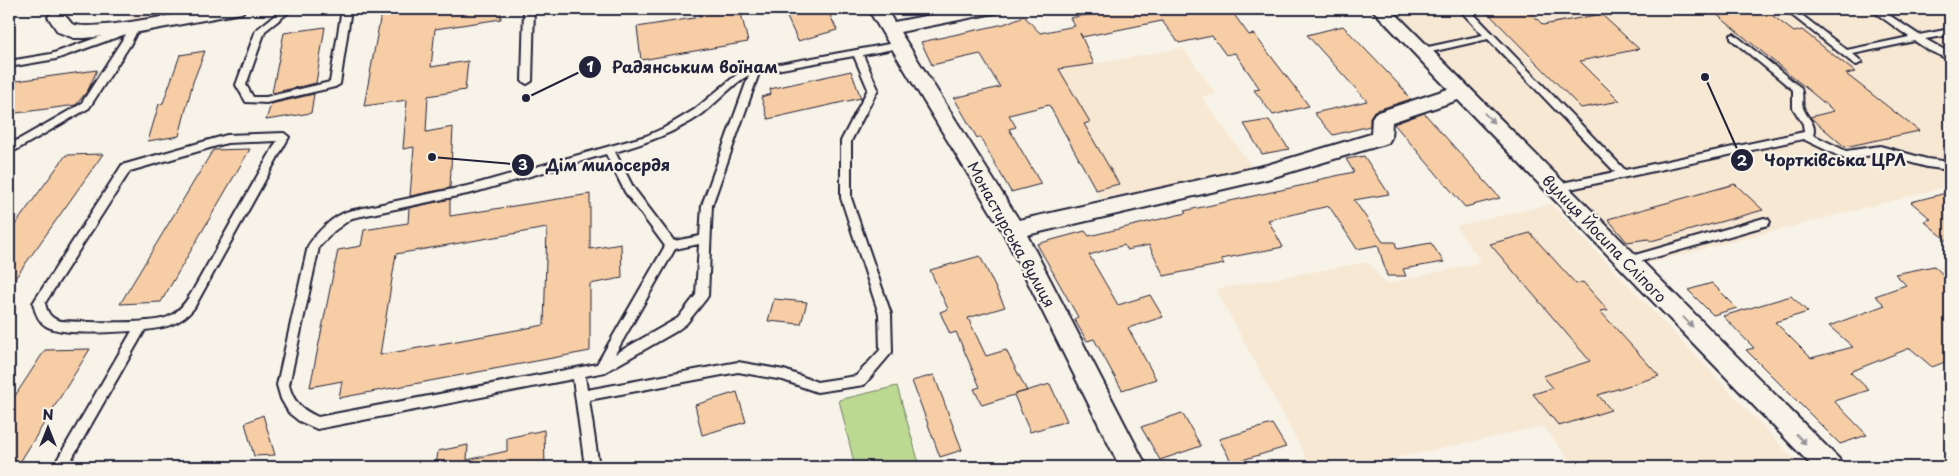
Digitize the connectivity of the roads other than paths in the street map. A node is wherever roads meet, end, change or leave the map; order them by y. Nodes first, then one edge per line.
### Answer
1 (236, 9) edge
2 (288, 9) edge
3 (347, 9) edge
4 (529, 9) edge
5 (877, 9) edge
6 (989, 9) edge
7 (1381, 9) edge
8 (1464, 9) edge
9 (1789, 9) edge
10 (1874, 9) edge
11 (57, 17) dead end
12 (134, 27) junction
13 (1950, 32) edge
14 (1490, 36) junction
15 (1734, 36) dead end
16 (895, 37) junction
17 (1917, 38) junction
18 (1422, 51) junction
19 (857, 53) junction
20 (1845, 53) junction
21 (1950, 57) edge
22 (1857, 62) dead end
23 (9, 64) edge
24 (754, 71) junction
25 (527, 81) dead end
26 (1463, 91) junction
27 (1804, 135) junction
28 (9, 150) edge
29 (609, 150) junction
30 (1950, 166) edge
31 (1623, 174) junction
32 (1556, 188) junction
33 (1764, 222) dead end
34 (1013, 230) junction
35 (704, 239) junction
36 (671, 246) junction
37 (1628, 261) junction
38 (142, 325) junction
39 (601, 368) junction
40 (578, 372) junction
41 (582, 396) junction
42 (60, 467) edge
43 (592, 467) edge
44 (1134, 467) edge
45 (1830, 467) edge

1 - 12 street
2 - 3 lane
4 - 25 lane
5 - 16 street, Монастирська вулиця
6 - 16 street
7 - 18 street, вулиця Йосипа Сліпого
8 - 14 lane
9 - 20 lane
10 - 17 lane
11 - 12 street
12 - 23 lane
12 - 28 lane
13 - 17 lane
14 - 18 lane
14 - 31 lane
15 - 27 lane
16 - 19 lane
16 - 34 street, Монастирська вулиця
17 - 20 lane
17 - 21 lane
18 - 26 street, вулиця Йосипа Сліпого
19 - 24 lane
19 - 41 lane
20 - 22 lane
24 - 29 lane
24 - 35 lane
26 -> 32 street, вулиця Йосипа Сліпого
26 - 34 street
27 - 30 lane
27 - 31 lane
29 - 36 lane
29 - 40 lane
31 - 32 lane
32 - 37 street, вулиця Йосипа Сліпого
33 - 37 lane
34 - 44 street, Монастирська вулиця
35 - 36 lane
35 - 39 lane
36 - 39 lane
37 -> 45 street, вулиця Йосипа Сліпого
38 - 38 lane
38 - 42 lane
39 - 40 lane
40 - 41 lane
41 - 43 lane

